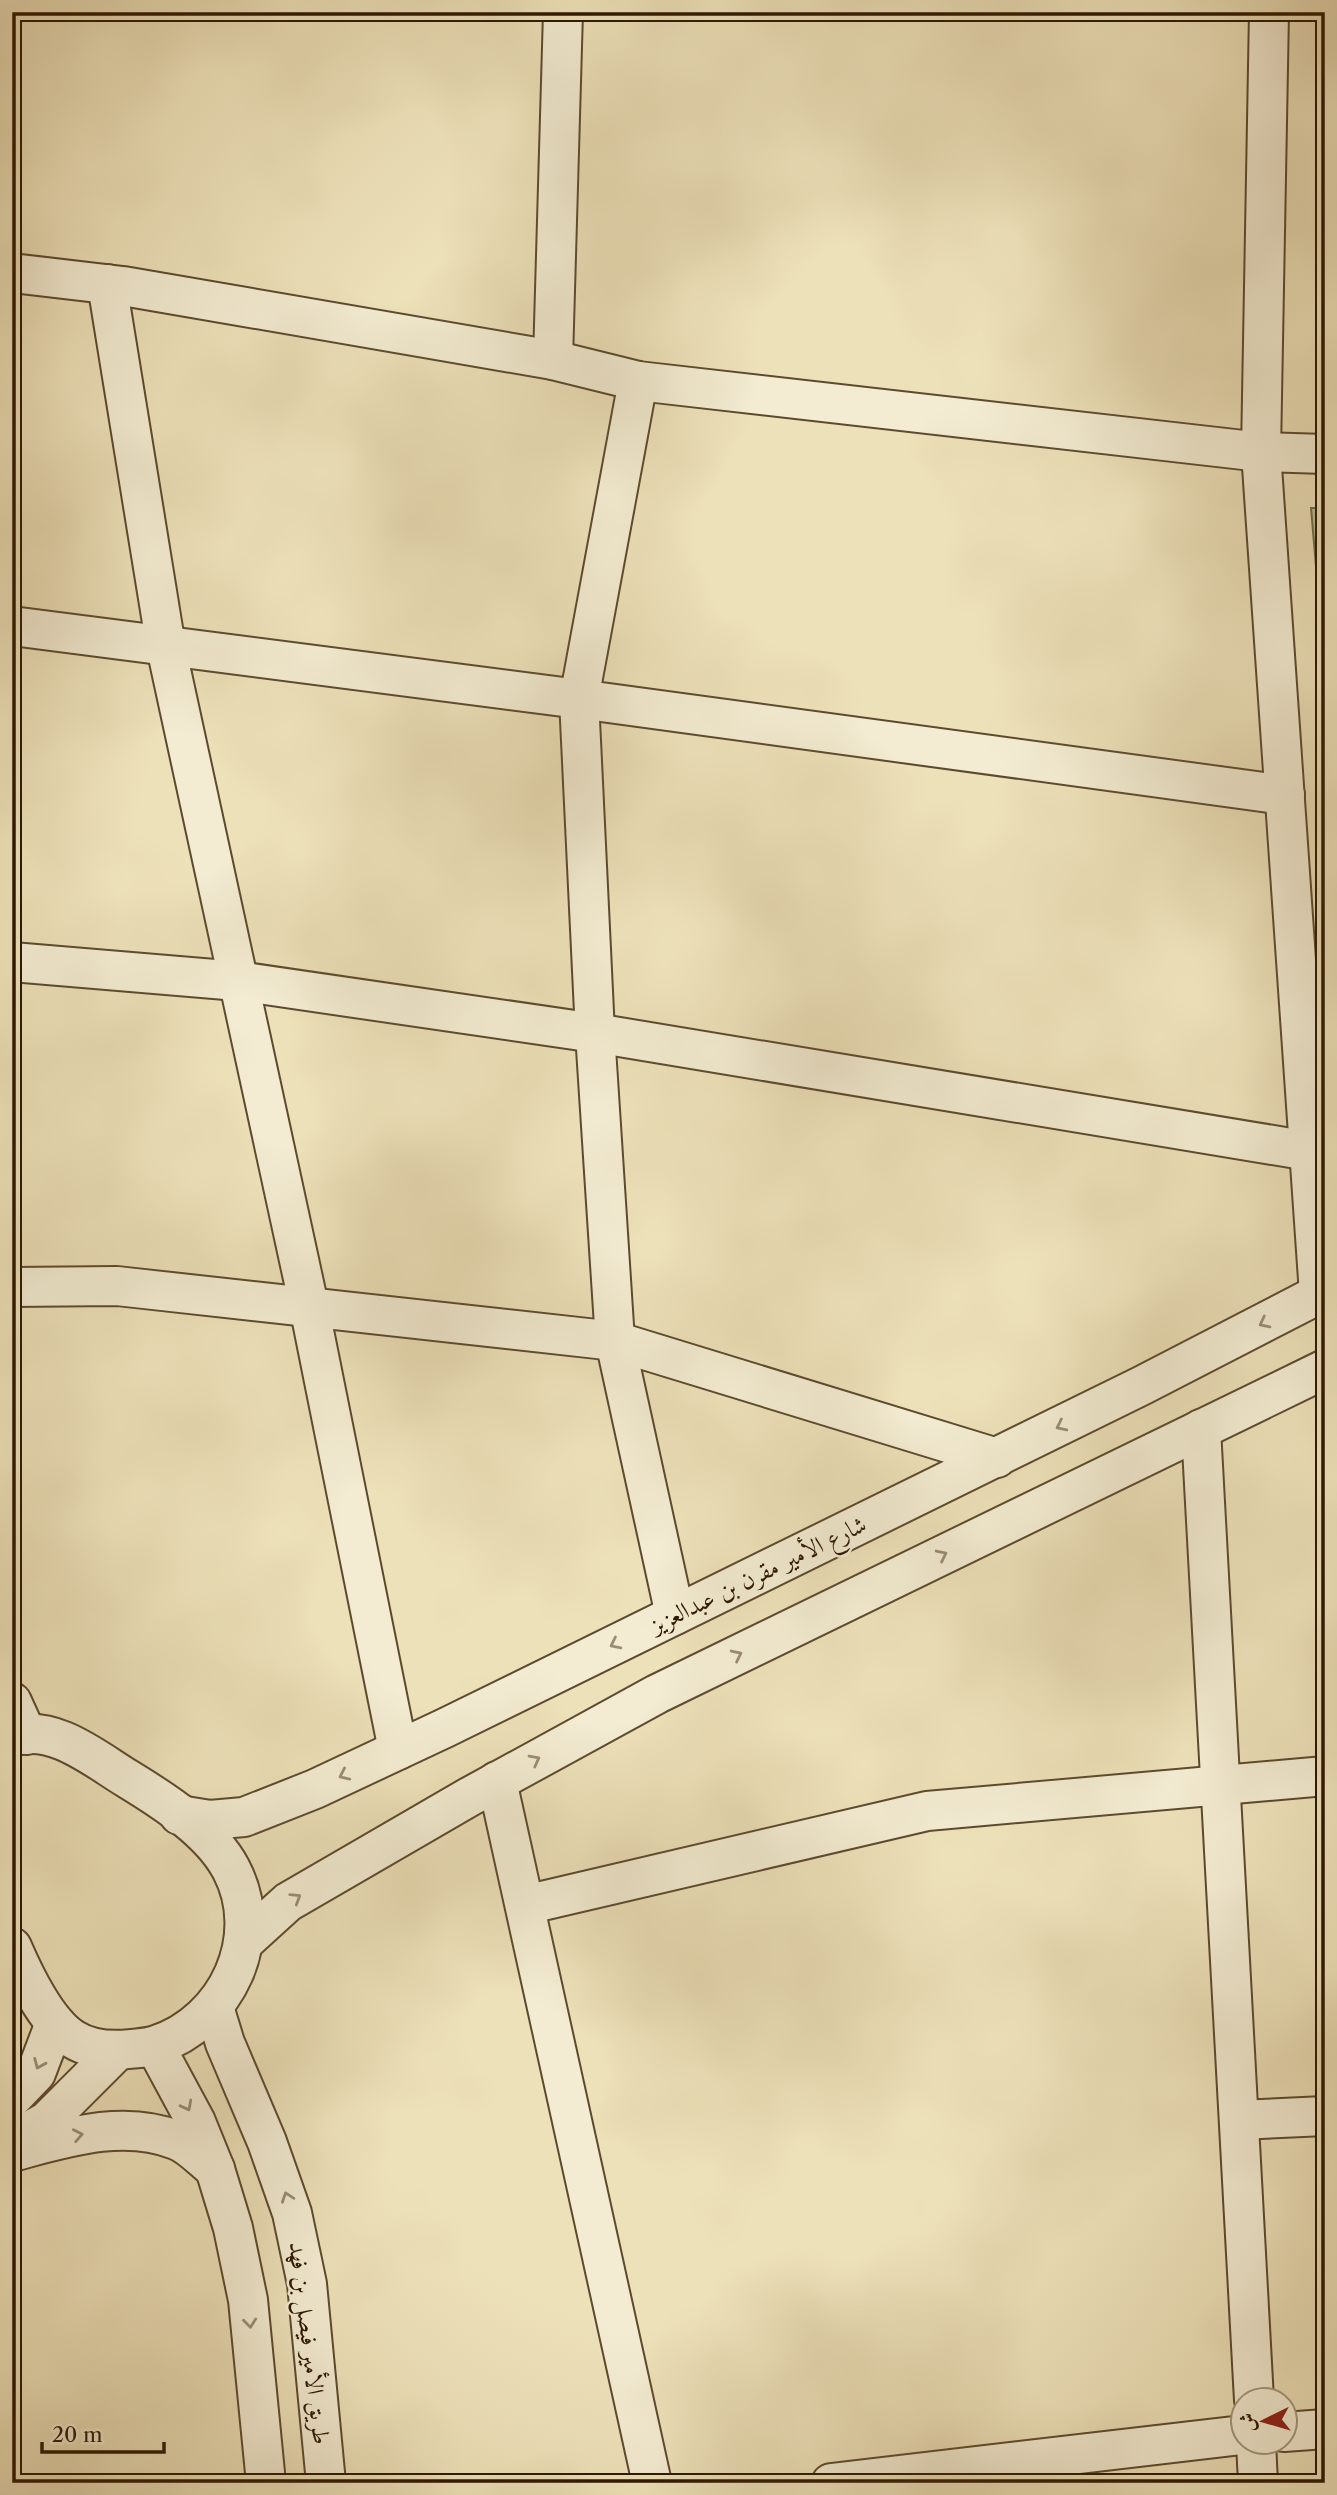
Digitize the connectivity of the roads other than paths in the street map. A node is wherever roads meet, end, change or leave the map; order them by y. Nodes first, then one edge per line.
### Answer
1 (563, 12) edge
2 (1269, 12) edge
3 (12, 273) edge
4 (107, 284) junction
5 (553, 360) junction
6 (638, 381) junction
7 (1261, 452) junction
8 (1325, 454) edge
9 (12, 626) edge
10 (166, 647) junction
11 (579, 699) junction
12 (1285, 795) junction
13 (12, 962) edge
14 (238, 981) junction
15 (595, 1033) junction
16 (1309, 1151) junction
17 (12, 1287) edge
18 (1322, 1293) edge
19 (309, 1307) junction
20 (615, 1341) junction
21 (1325, 1369) edge
22 (1201, 1429) junction
23 (997, 1458) junction
24 (675, 1615) junction
25 (17, 1725) edge
26 (398, 1750) junction
27 (1325, 1776) edge
28 (497, 1781) junction
29 (1220, 1786) junction
30 (179, 1815) junction
31 (525, 1905) junction
32 (244, 1942) junction
33 (12, 1947) edge
34 (214, 2007) junction
35 (55, 2023) junction
36 (155, 2046) junction
37 (117, 2051) junction
38 (12, 2098) edge
39 (1325, 2116) edge
40 (1239, 2120) junction
41 (12, 2141) edge
42 (12, 2151) edge
43 (215, 2169) junction
44 (1253, 2386) edge
45 (1325, 2430) edge
46 (1298, 2431) edge
47 (1228, 2437) edge
48 (1257, 2456) edge
49 (267, 2483) edge
50 (326, 2483) edge
51 (652, 2483) edge
52 (831, 2483) edge
53 (1258, 2483) edge

1 - 5 street
2 - 7 street
3 - 4 street
4 - 5 street
4 - 10 street
5 - 6 street
6 - 7 street
6 - 11 street
7 - 8 street
7 - 12 street
9 - 10 street
10 - 11 street
10 - 14 street
11 - 12 street
11 - 15 street
12 - 16 street
13 - 14 street
14 - 15 street
14 - 19 street
15 - 16 street
15 - 20 street
16 - 18 street
17 - 19 street
18 -> 23 street, شارع الأمير مقرن بن عبدالعزيز
19 - 20 street
19 - 26 street
20 - 23 street
20 - 24 street
21 - 22 street
28 -> 22 street
22 - 29 street
23 - 24 street, شارع الأمير مقرن بن عبدالعزيز
24 -> 26 street, شارع الأمير مقرن بن عبدالعزيز
25 - 30 street
26 -> 30 street, شارع الأمير مقرن بن عبدالعزيز
27 - 29 street
28 - 31 street
32 -> 28 street
29 - 31 street
29 - 40 street
30 - 32 street
31 - 51 street
32 - 34 street
33 - 35 street
34 - 36 street
50 -> 34 street, طريق الأمير فيصل بن فهد
35 - 37 street
35 -> 38 street
36 - 37 street
36 -> 43 street
37 - 41 street
39 - 40 street
40 - 44 street
42 -> 43 street
43 -> 49 street
45 - 46 street
47 - 52 street
48 - 53 street

